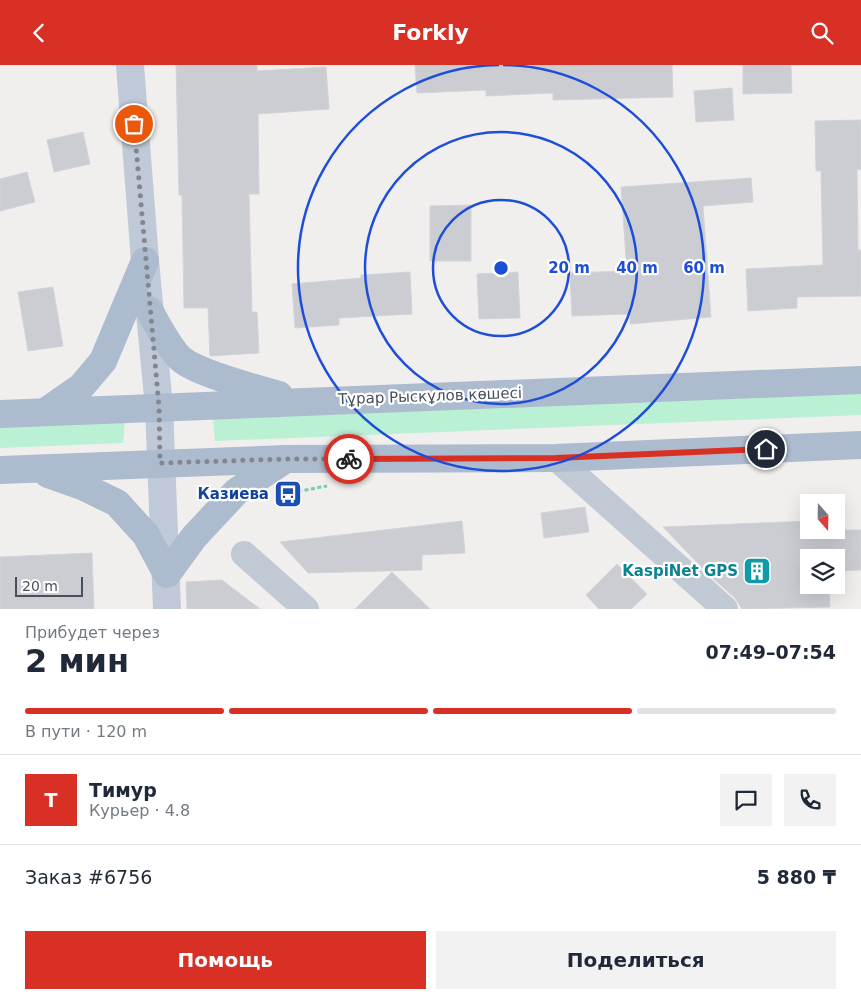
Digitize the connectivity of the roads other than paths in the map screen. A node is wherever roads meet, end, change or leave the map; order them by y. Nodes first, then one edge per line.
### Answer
1 (130, 65) edge
2 (145, 261) junction
3 (149, 310) junction
4 (861, 380) edge
5 (300, 402) junction
6 (159, 407) junction
7 (45, 412) junction
8 (0, 414) edge
9 (861, 445) edge
10 (556, 458) junction
11 (286, 459) junction
12 (160, 463) junction
13 (32, 469) junction
14 (0, 470) edge
15 (244, 554) dead end
16 (167, 575) junction
17 (167, 609) edge
18 (306, 609) edge
19 (725, 609) edge

1 - 2 street
2 - 3 street
2 - 7 main road
3 - 5 main road
3 - 6 street
4 - 5 main road, Тұрар Рыскұлов көшесі
5 - 6 main road, Тұрар Рыскұлов көшесі
6 - 7 main road, Тұрар Рыскұлов көшесі
6 - 12 street
7 - 8 main road, Тұрар Рыскұлов көшесі
9 - 10 main road
10 - 11 main road
10 - 19 street
11 - 12 main road
11 - 16 main road
12 - 13 main road
12 - 16 street
13 - 14 main road
13 - 16 main road
15 - 18 street
16 - 17 street

